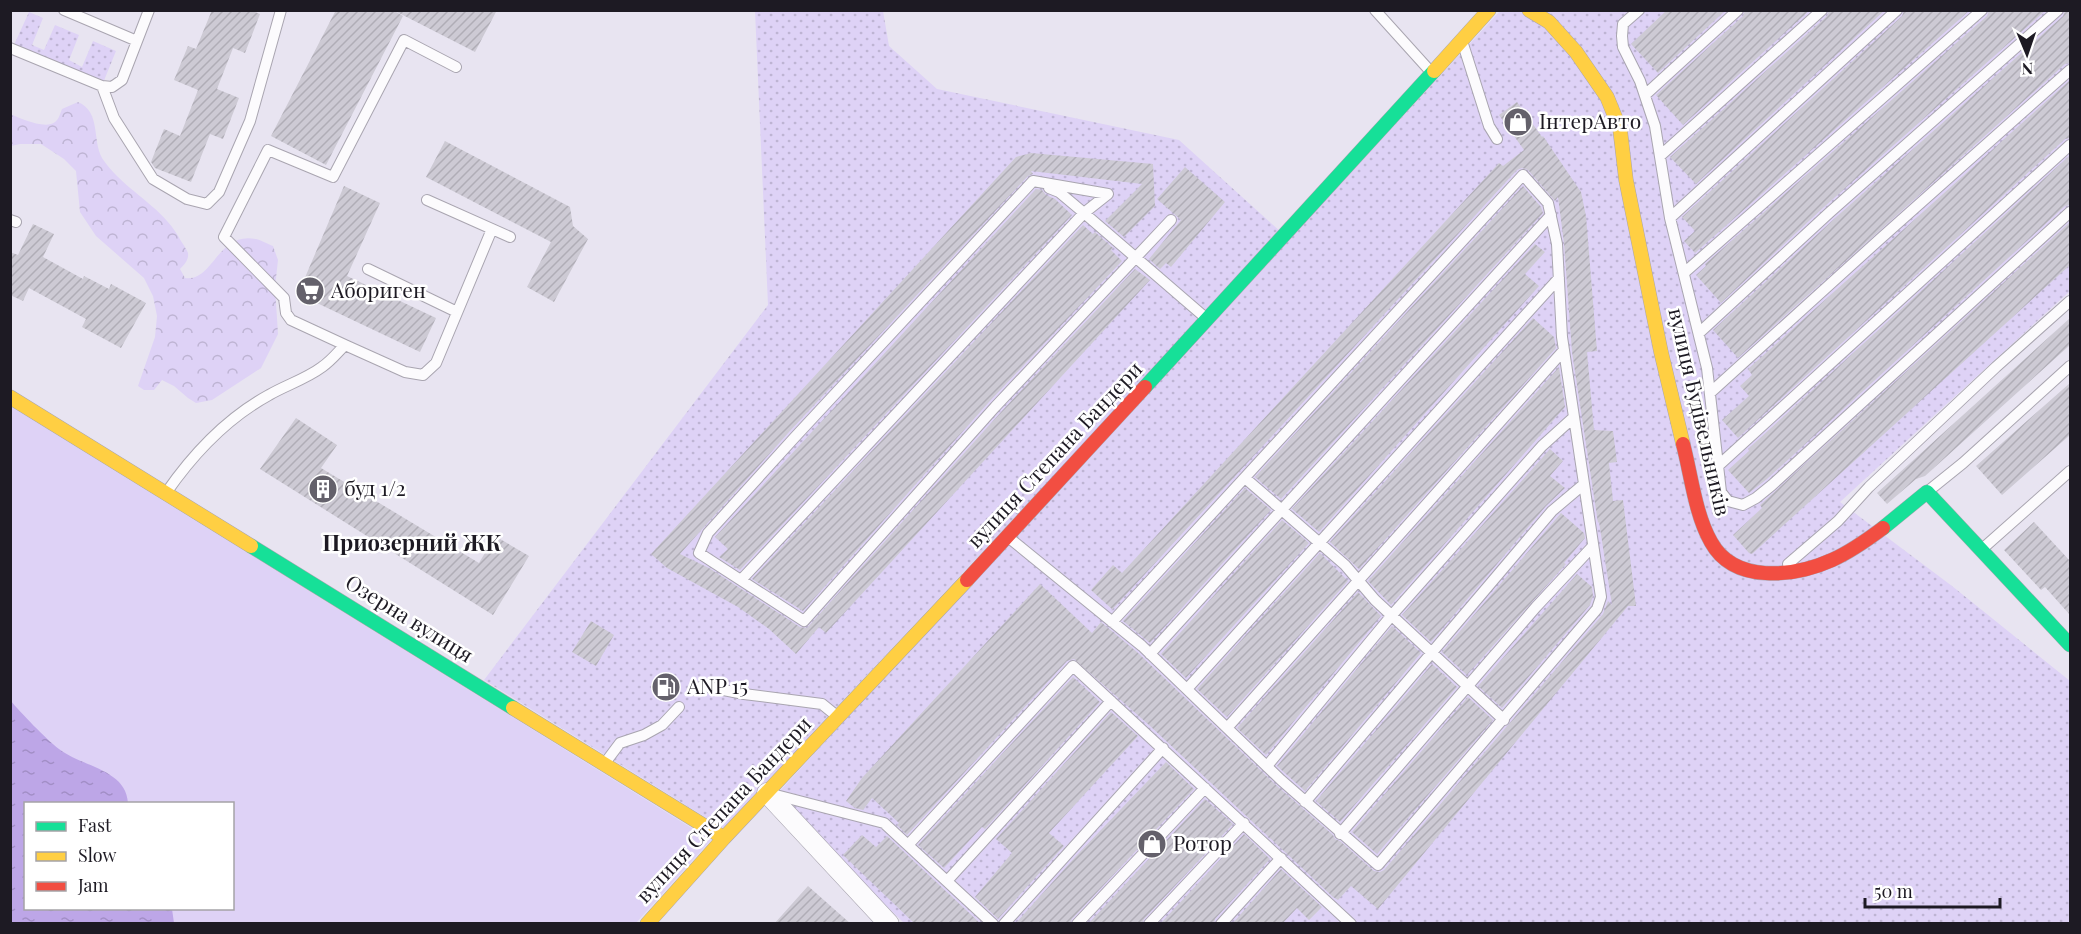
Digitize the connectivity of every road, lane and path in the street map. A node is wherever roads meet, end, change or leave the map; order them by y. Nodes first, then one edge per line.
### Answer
1 (64, 10) edge
2 (149, 10) edge
3 (281, 10) edge
4 (1375, 10) edge
5 (1489, 10) edge
6 (1529, 10) edge
7 (1639, 10) edge
8 (1738, 10) edge
9 (1822, 10) edge
10 (1897, 10) edge
11 (1982, 10) edge
12 (2058, 10) edge
13 (1462, 40) junction
14 (137, 41) junction
15 (10, 48) edge
16 (456, 67) dead end
17 (2070, 70) edge
18 (1432, 74) junction
19 (102, 86) junction
20 (1645, 95) junction
21 (1497, 139) dead end
22 (2070, 145) edge
23 (1660, 156) junction
24 (1033, 181) junction
25 (427, 200) dead end
26 (2070, 212) edge
27 (1084, 213) junction
28 (1551, 215) junction
29 (1670, 218) junction
30 (1171, 220) dead end
31 (492, 229) junction
32 (510, 237) dead end
33 (1136, 257) junction
34 (368, 269) dead end
35 (1684, 273) junction
36 (1559, 278) junction
37 (2070, 301) edge
38 (457, 312) junction
39 (1207, 319) junction
40 (1699, 333) junction
41 (345, 345) junction
42 (1564, 350) junction
43 (2070, 366) edge
44 (12, 391) edge
45 (1710, 393) junction
46 (1574, 417) junction
47 (1718, 466) junction
48 (2070, 471) edge
49 (1245, 477) junction
50 (1584, 484) junction
51 (1927, 492) junction
52 (166, 493) junction
53 (1281, 509) junction
54 (1008, 537) junction
55 (1320, 544) junction
56 (1593, 546) junction
57 (1811, 546) junction
58 (1981, 550) junction
59 (1819, 565) junction
60 (1777, 574) junction
61 (741, 580) junction
62 (1358, 580) junction
63 (1392, 615) junction
64 (1112, 622) junction
65 (2070, 645) edge
66 (1432, 652) junction
67 (1150, 654) junction
68 (1468, 686) junction
69 (1187, 689) junction
70 (693, 690) dead end
71 (1111, 701) junction
72 (679, 707) dead end
73 (838, 717) junction
74 (1504, 720) junction
75 (1227, 728) junction
76 (1163, 748) junction
77 (605, 764) junction
78 (1267, 766) junction
79 (1205, 788) junction
80 (767, 793) junction
81 (1305, 802) junction
82 (1244, 823) junction
83 (1340, 834) junction
84 (724, 838) junction
85 (908, 845) junction
86 (1281, 858) junction
87 (947, 881) junction
88 (647, 924) edge
89 (889, 924) edge
90 (993, 924) edge
91 (1004, 924) edge
92 (1077, 924) edge
93 (1149, 924) edge
94 (1221, 924) edge
95 (1351, 924) edge

1 - 14 lane
2 - 14 lane
3 - 19 lane
4 - 18 lane
5 - 13 street, вулиця Степана Бандери
6 - 60 street, вулиця Будівельників
7 - 20 lane
8 - 20 lane
9 - 23 lane
10 - 29 lane
11 - 35 lane
12 - 40 lane
13 - 18 street, вулиця Степана Бандери
13 - 21 lane
14 - 19 lane
15 - 19 lane
16 - 41 lane
17 - 45 lane
18 - 39 street, вулиця Степана Бандери
20 - 23 lane
22 - 47 lane
23 - 29 lane
24 - 27 lane
24 - 27 lane
24 - 61 lane
25 - 31 lane
26 - 47 lane
27 - 33 lane
27 - 61 lane
28 - 36 lane
28 - 49 lane
28 - 53 lane
29 - 35 lane
30 - 33 lane
31 - 32 lane
31 - 38 lane
33 - 39 lane
33 - 61 lane
34 - 38 lane
35 - 40 lane
36 - 42 lane
36 - 55 lane
37 - 57 lane
38 - 41 lane
39 - 54 street, вулиця Степана Бандери
40 - 45 lane
41 - 52 lane
42 - 46 lane
42 - 62 lane
43 - 51 lane
44 - 52 street, Озерна вулиця
45 - 47 lane
46 - 50 lane
46 - 63 lane
48 - 58 lane
49 - 53 lane
49 - 64 lane
50 - 56 lane
50 - 66 lane
51 - 58 street
51 - 59 street, вулиця Будівельників
52 - 77 street, Озерна вулиця
53 - 55 lane
53 - 67 lane
54 - 64 lane
54 - 73 street, вулиця Степана Бандери
55 - 62 lane
55 - 69 lane
56 - 68 lane
56 - 74 lane
57 - 59 lane
57 - 60 lane
58 - 65 street
59 - 60 street, вулиця Будівельників
62 - 63 lane
62 - 75 lane
63 - 66 lane
63 - 78 lane
64 - 67 lane
66 - 68 lane
66 - 81 lane
67 - 69 lane
68 - 74 lane
68 - 83 lane
69 - 75 lane
70 - 73 lane
71 - 76 lane
71 - 85 lane
71 - 87 lane
72 - 77 lane
73 - 80 street, вулиця Степана Бандери
74 - 83 lane
75 - 78 lane
76 - 79 lane
76 - 91 lane
77 - 84 street, Озерна вулиця
78 - 81 lane
79 - 82 lane
79 - 92 lane
80 - 84 street, вулиця Степана Бандери
80 - 85 lane
80 - 89 street
81 - 83 lane
82 - 86 lane
82 - 93 lane
84 - 88 street, вулиця Степана Бандери
85 - 87 lane
86 - 94 lane
86 - 95 lane
87 - 90 lane

